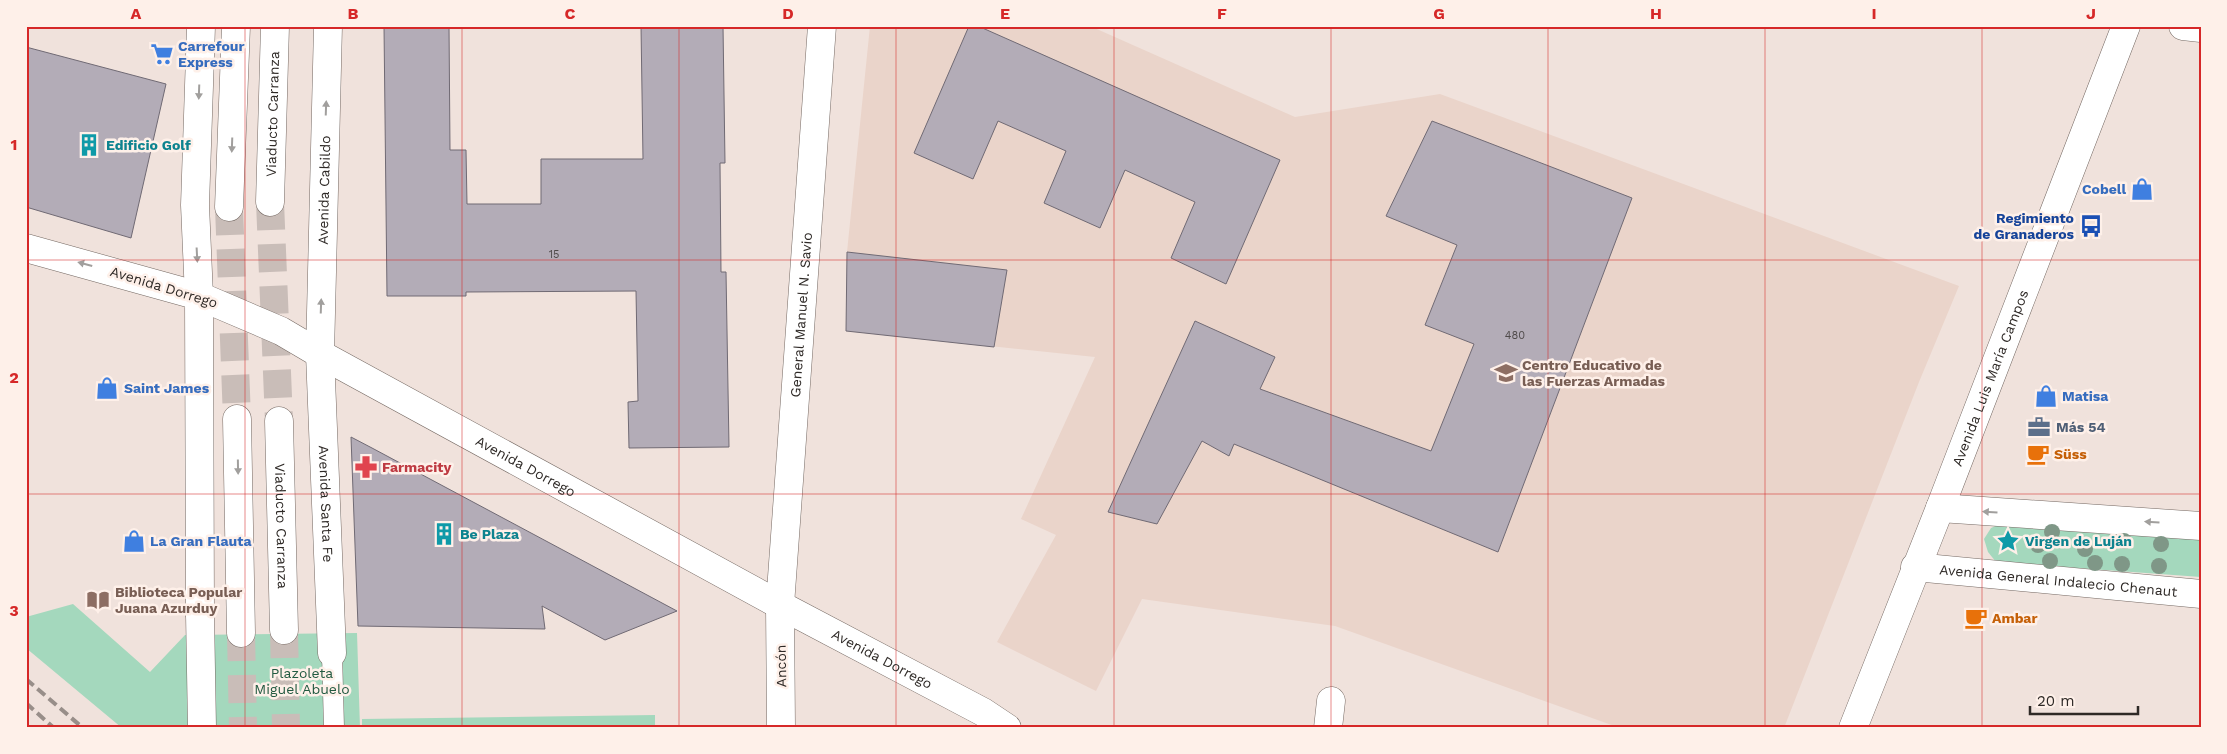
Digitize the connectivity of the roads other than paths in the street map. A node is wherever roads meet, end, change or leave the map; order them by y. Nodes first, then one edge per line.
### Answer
1 (201, 26) edge
2 (236, 26) edge
3 (275, 26) edge
4 (328, 26) edge
5 (822, 26) edge
6 (2126, 26) edge
7 (2183, 26) edge
8 (2201, 28) edge
9 (270, 202) tunnel mouth
10 (229, 207) tunnel mouth
11 (26, 248) edge
12 (199, 296) junction
13 (320, 354) junction
14 (237, 419) tunnel mouth
15 (279, 422) tunnel mouth
16 (1940, 508) junction
17 (2201, 526) edge
18 (1915, 567) junction
19 (2201, 594) edge
20 (780, 605) junction
21 (284, 630) tunnel mouth
22 (241, 633) tunnel mouth
23 (332, 652) joint
24 (1331, 701) dead end
25 (202, 728) edge
26 (334, 728) edge
27 (781, 728) edge
28 (1007, 728) edge
29 (1328, 728) edge
30 (1853, 728) edge

1 -> 12 street
2 -> 10 street
3 - 9 street, Viaducto Carranza
13 -> 4 street, Avenida Cabildo
5 - 20 street, General Manuel N. Savio
6 - 16 street, Avenida Luis María Campos
7 - 8 street
12 -> 11 street, Avenida Dorrego
12 - 13 street, Avenida Dorrego
12 - 25 street
13 - 20 street, Avenida Dorrego
13 - 23 street, Avenida Santa Fe
14 -> 22 street
15 - 21 street, Viaducto Carranza
17 -> 16 street
16 - 18 street, Avenida Luis María Campos
18 - 19 street, Avenida General Indalecio Chenaut
18 - 30 street, Avenida Luis María Campos
20 - 27 street, Ancón
20 - 28 street, Avenida Dorrego
23 - 26 lane
24 - 29 street

